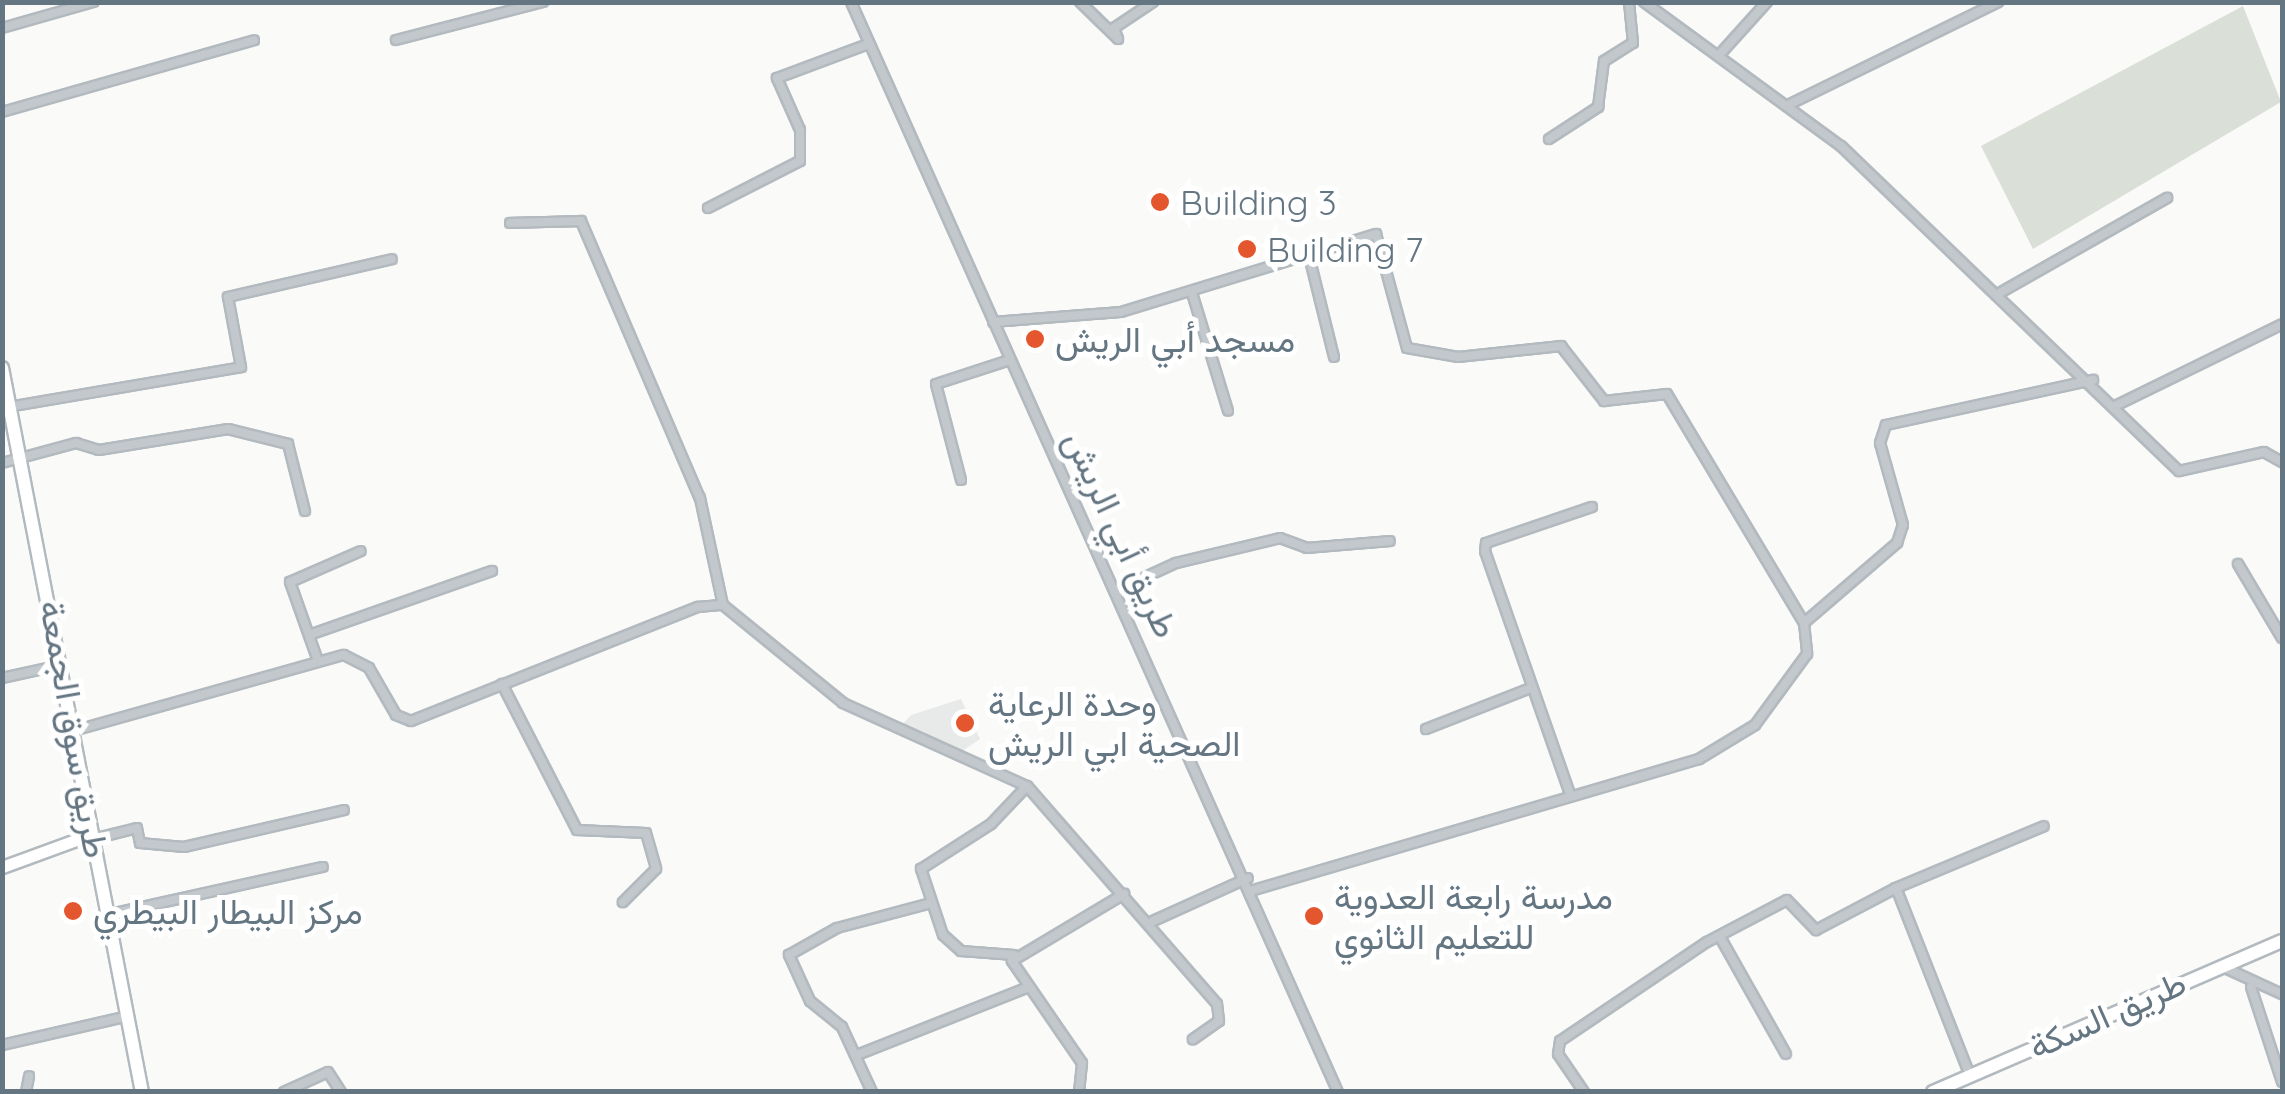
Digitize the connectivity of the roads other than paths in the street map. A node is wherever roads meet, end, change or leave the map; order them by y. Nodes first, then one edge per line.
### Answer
1 (93, 2) edge
2 (543, 2) edge
3 (851, 2) edge
4 (1080, 2) edge
5 (1154, 2) edge
6 (1629, 2) edge
7 (1644, 2) edge
8 (1768, 2) edge
9 (1998, 2) edge
10 (2, 28) edge
11 (254, 40) dead end
12 (396, 40) dead end
13 (868, 44) junction
14 (1721, 53) junction
15 (1788, 105) junction
16 (2, 112) edge
17 (1549, 138) dead end
18 (2167, 198) dead end
19 (708, 208) dead end
20 (510, 223) dead end
21 (1308, 252) junction
22 (392, 259) dead end
23 (1192, 294) junction
24 (1996, 296) junction
25 (992, 322) junction
26 (2282, 324) edge
27 (1334, 357) dead end
28 (1010, 360) junction
29 (2, 368) edge
30 (2094, 380) junction
31 (2117, 405) junction
32 (14, 406) junction
33 (1228, 411) dead end
34 (24, 456) junction
35 (2282, 462) edge
36 (2, 464) edge
37 (961, 480) dead end
38 (1592, 507) dead end
39 (304, 512) dead end
40 (1390, 541) dead end
41 (361, 551) dead end
42 (2238, 564) dead end
43 (492, 571) dead end
44 (1117, 590) junction
45 (723, 605) junction
46 (1804, 624) junction
47 (309, 635) junction
48 (2282, 638) edge
49 (318, 661) junction
50 (61, 665) junction
51 (2, 678) edge
52 (502, 684) junction
53 (1528, 688) junction
54 (73, 730) junction
55 (1426, 730) dead end
56 (1027, 786) junction
57 (1570, 794) junction
58 (344, 810) dead end
59 (2044, 826) dead end
60 (93, 837) junction
61 (323, 867) dead end
62 (2, 868) edge
63 (1248, 878) junction
64 (1896, 888) junction
65 (1253, 890) junction
66 (1124, 894) junction
67 (623, 902) dead end
68 (928, 904) junction
69 (106, 916) junction
70 (1154, 921) junction
71 (1720, 937) junction
72 (2282, 941) edge
73 (1014, 955) junction
74 (2220, 964) junction
75 (2251, 987) junction
76 (1026, 988) junction
77 (2282, 994) edge
78 (129, 1016) junction
79 (1193, 1038) dead end
80 (2, 1045) edge
81 (1786, 1054) dead end
82 (857, 1055) junction
83 (1968, 1073) junction
84 (29, 1076) dead end
85 (2282, 1082) edge
86 (26, 1092) edge
87 (142, 1092) edge
88 (284, 1092) edge
89 (342, 1092) edge
90 (872, 1092) edge
91 (1080, 1092) edge
92 (1338, 1092) edge
93 (1584, 1092) edge
94 (1933, 1092) edge

1 - 10 street
2 - 12 street
3 - 13 street, طريق أبي الريش
4 - 5 street
6 - 17 street
7 - 14 street
8 - 14 street
9 - 15 street
11 - 16 street
13 - 19 street
13 - 25 street, طريق أبي الريش
14 - 15 street
15 - 24 street
18 - 24 street
20 - 45 street
21 - 23 street
21 - 27 street
21 - 46 street
22 - 32 street
23 - 25 street
23 - 33 street
24 - 30 street
25 - 28 street, طريق أبي الريش
26 - 31 street
28 - 37 street
28 - 44 street, طريق أبي الريش
29 - 32 main road, طريق سوق الجمعة
30 - 31 street
30 - 46 street
31 - 35 street
32 - 34 main road, طريق سوق الجمعة
34 - 36 street
34 - 39 street
34 - 50 main road, طريق سوق الجمعة
38 - 53 street
40 - 44 street
41 - 47 street
42 - 48 street
43 - 47 street
44 - 63 street, طريق أبي الريش
45 - 52 street
45 - 56 street
46 - 57 street
47 - 49 street
49 - 52 street
49 - 54 street
50 - 51 street
50 - 54 main road, طريق سوق الجمعة
52 - 67 street
53 - 55 street
53 - 57 street
54 - 60 main road, طريق سوق الجمعة
56 - 66 street
56 - 68 street
57 - 65 street
58 - 60 street
59 - 64 street
60 - 62 main road
60 - 69 main road, طريق سوق الجمعة
61 - 69 street
63 - 65 street, طريق أبي الريش
63 - 70 street
64 - 71 street
64 - 83 street
65 - 92 street, طريق أبي الريش
66 - 70 street
66 - 73 street
68 - 73 street
68 - 82 street
69 - 78 main road, طريق سوق الجمعة
70 - 79 street
71 - 81 street
71 - 93 street
72 - 74 main road, طريق السكة
73 - 76 street
74 - 75 street
74 - 83 main road, طريق السكة
75 - 77 street
75 - 85 street
76 - 82 street
76 - 91 street
78 - 80 street
78 - 87 main road, طريق سوق الجمعة
82 - 90 street
83 - 94 main road, طريق السكة
84 - 86 street
88 - 89 street

